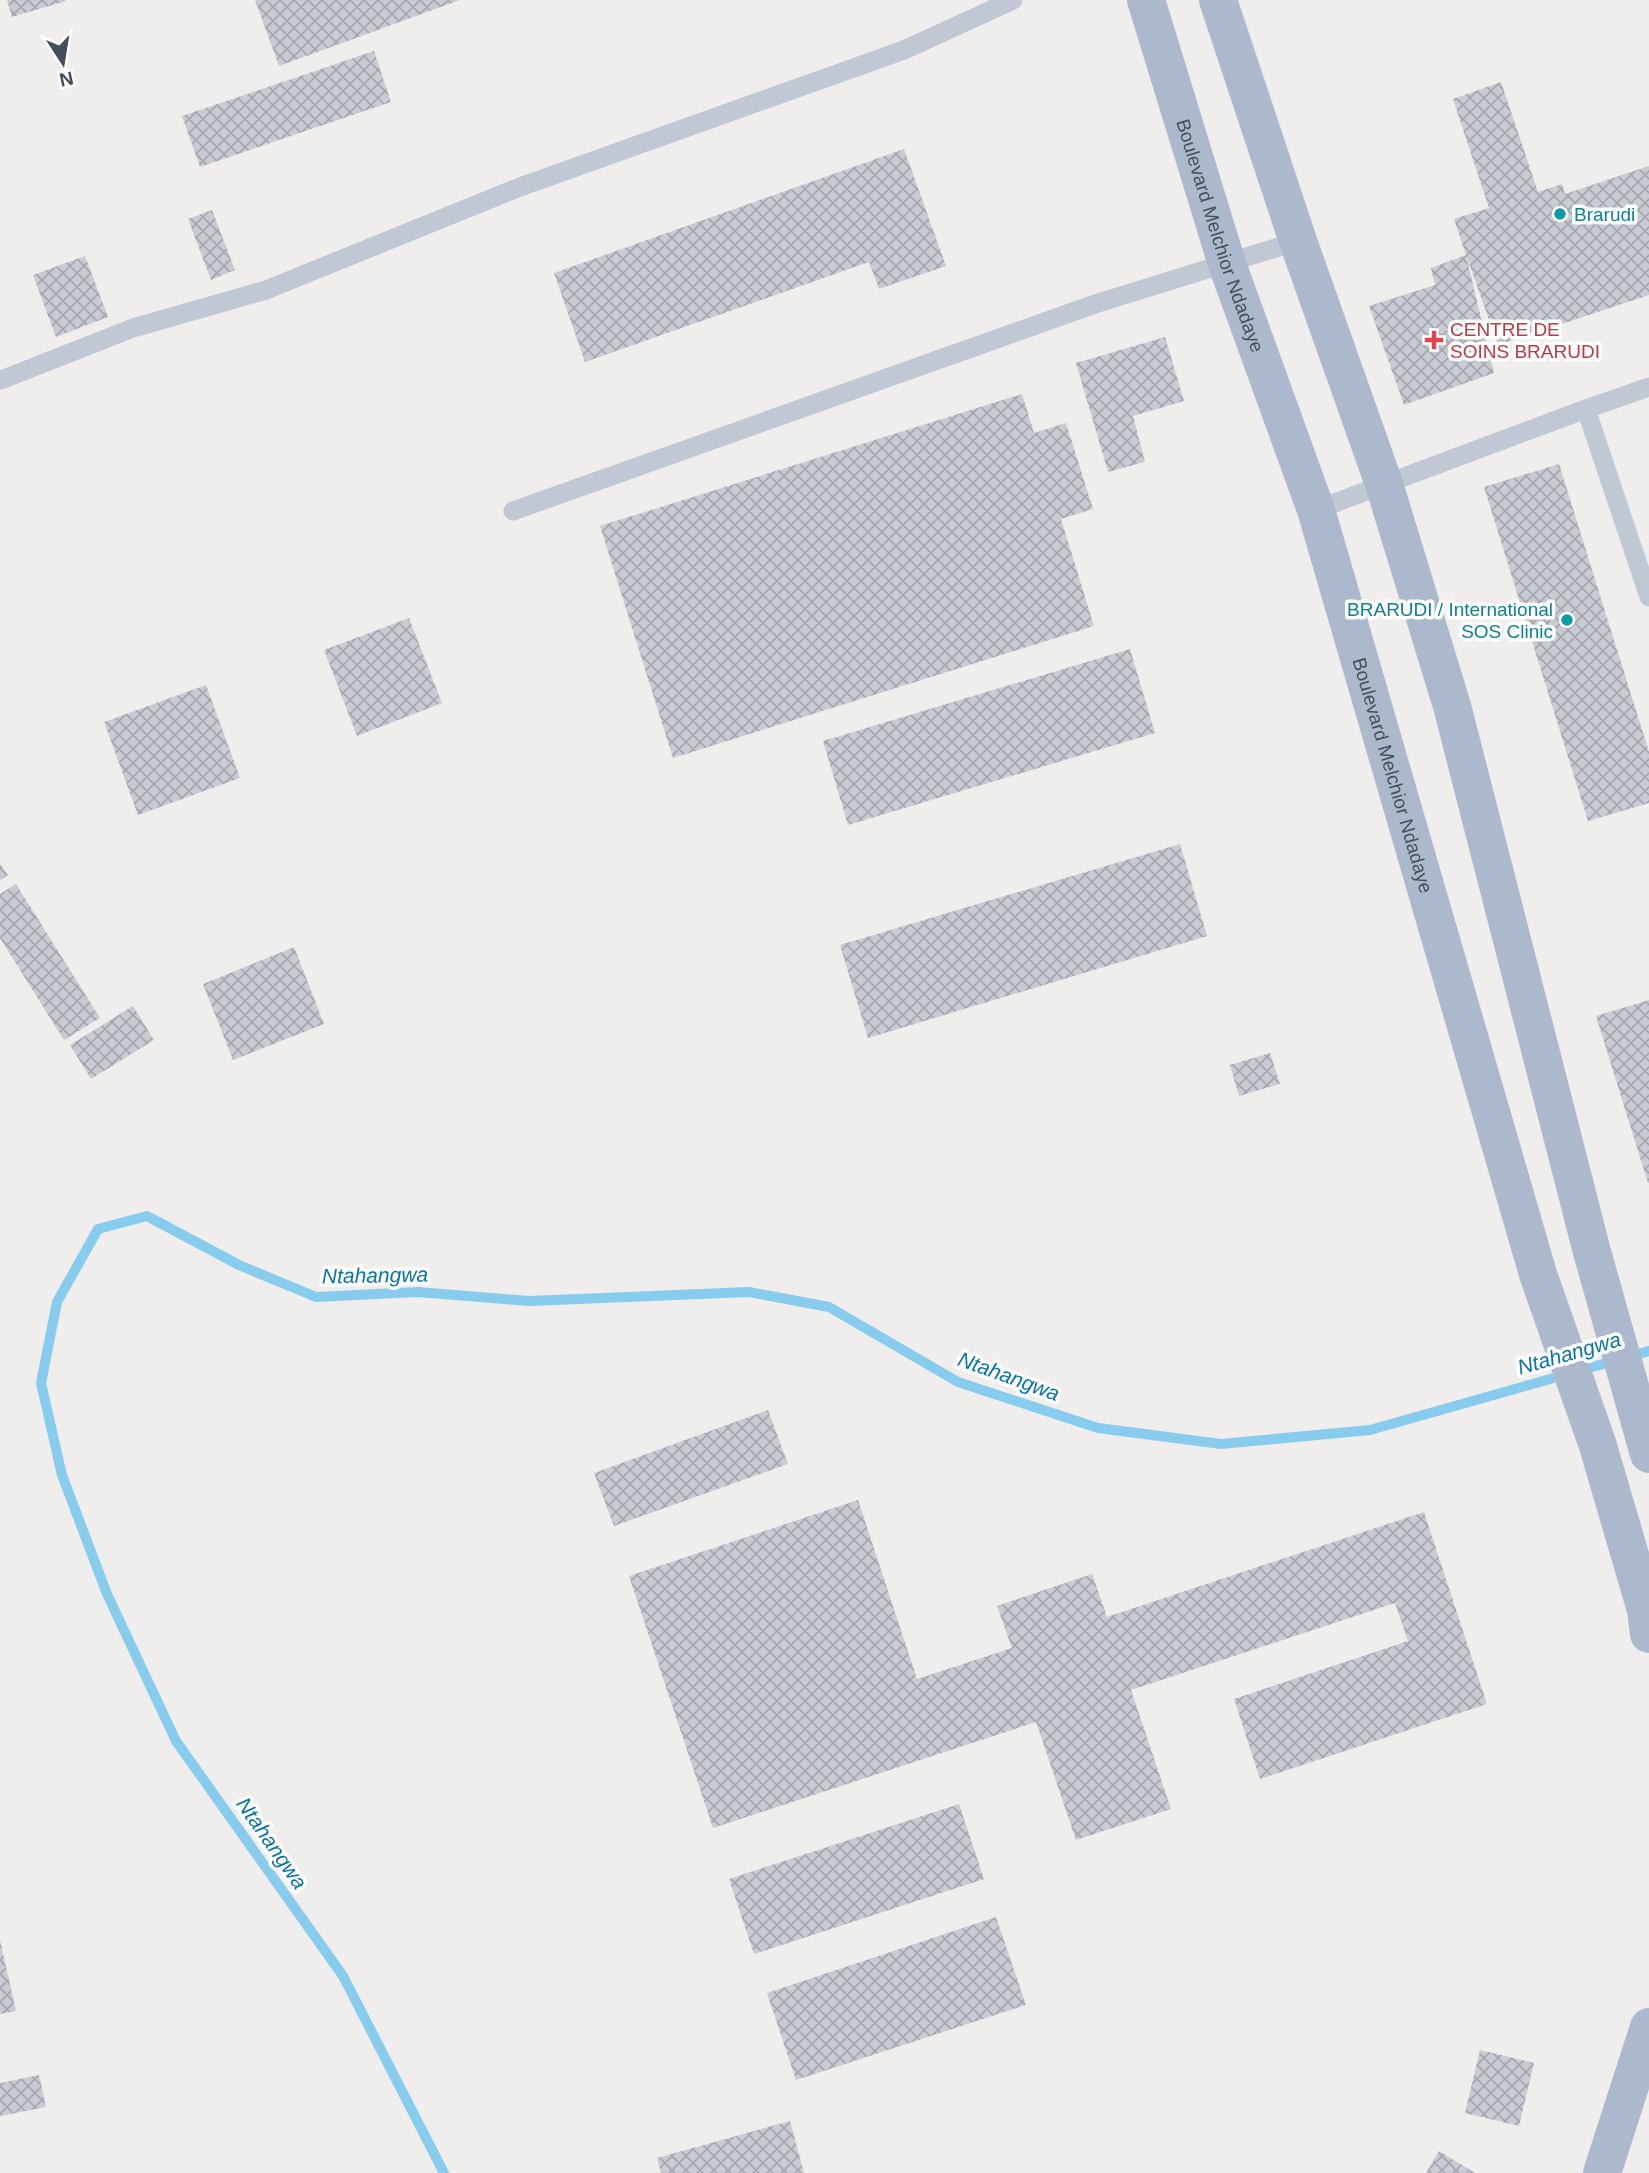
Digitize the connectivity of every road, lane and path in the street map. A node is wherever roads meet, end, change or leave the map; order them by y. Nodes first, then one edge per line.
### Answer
1 (1013, 0) edge
2 (1146, 0) edge
3 (1218, 0) edge
4 (1298, 241) junction
5 (1227, 264) junction
6 (1, 380) edge
7 (1649, 387) edge
8 (1586, 409) junction
9 (1384, 484) junction
10 (513, 510) dead end
11 (1316, 510) junction
12 (1649, 597) edge
13 (1647, 1447) edge
14 (1649, 1634) edge
15 (1649, 2027) edge
16 (1602, 2173) edge

1 - 6 lane
2 - 5 main road, Boulevard Melchior Ndadaye
3 - 4 main road
4 - 5 lane
4 - 9 main road
5 - 10 lane
5 - 11 main road, Boulevard Melchior Ndadaye
7 - 8 lane
8 - 9 lane
8 - 12 lane
9 - 11 lane
9 - 13 main road
11 - 14 main road, Boulevard Melchior Ndadaye
15 - 16 main road

